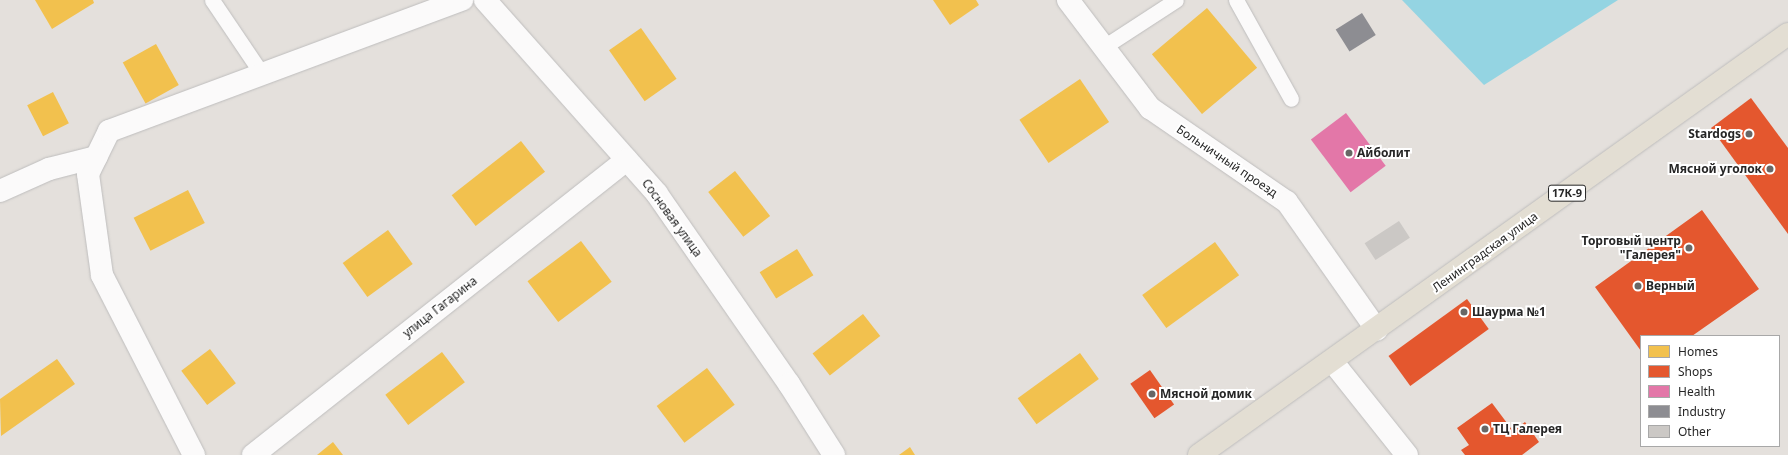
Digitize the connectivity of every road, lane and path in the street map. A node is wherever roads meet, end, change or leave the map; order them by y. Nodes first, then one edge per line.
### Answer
1 (212, 0) edge
2 (462, 0) edge
3 (485, 0) edge
4 (1068, 0) edge
5 (1176, 0) edge
6 (1236, 0) edge
7 (1788, 34) edge
8 (1102, 48) junction
9 (262, 74) junction
10 (1290, 99) dead end
11 (96, 157) junction
12 (627, 160) junction
13 (0, 191) edge
14 (1377, 330) junction
15 (1339, 357) junction
16 (194, 455) edge
17 (253, 455) edge
18 (834, 455) edge
19 (1200, 455) edge
20 (1407, 455) edge

1 - 9 lane
2 - 9 street
3 - 12 street, Сосновая улица
4 - 8 street, Больничный проезд
5 - 8 lane
6 - 10 lane
7 - 14 main road, Ленинградская улица / 17К-9
8 - 14 street, Больничный проезд
9 - 11 street
11 - 13 street
11 - 16 street
12 - 17 street, улица Гагарина
12 - 18 street, Сосновая улица
14 - 15 main road, Ленинградская улица / 17К-9
15 - 19 main road, Ленинградская улица
15 - 20 street

